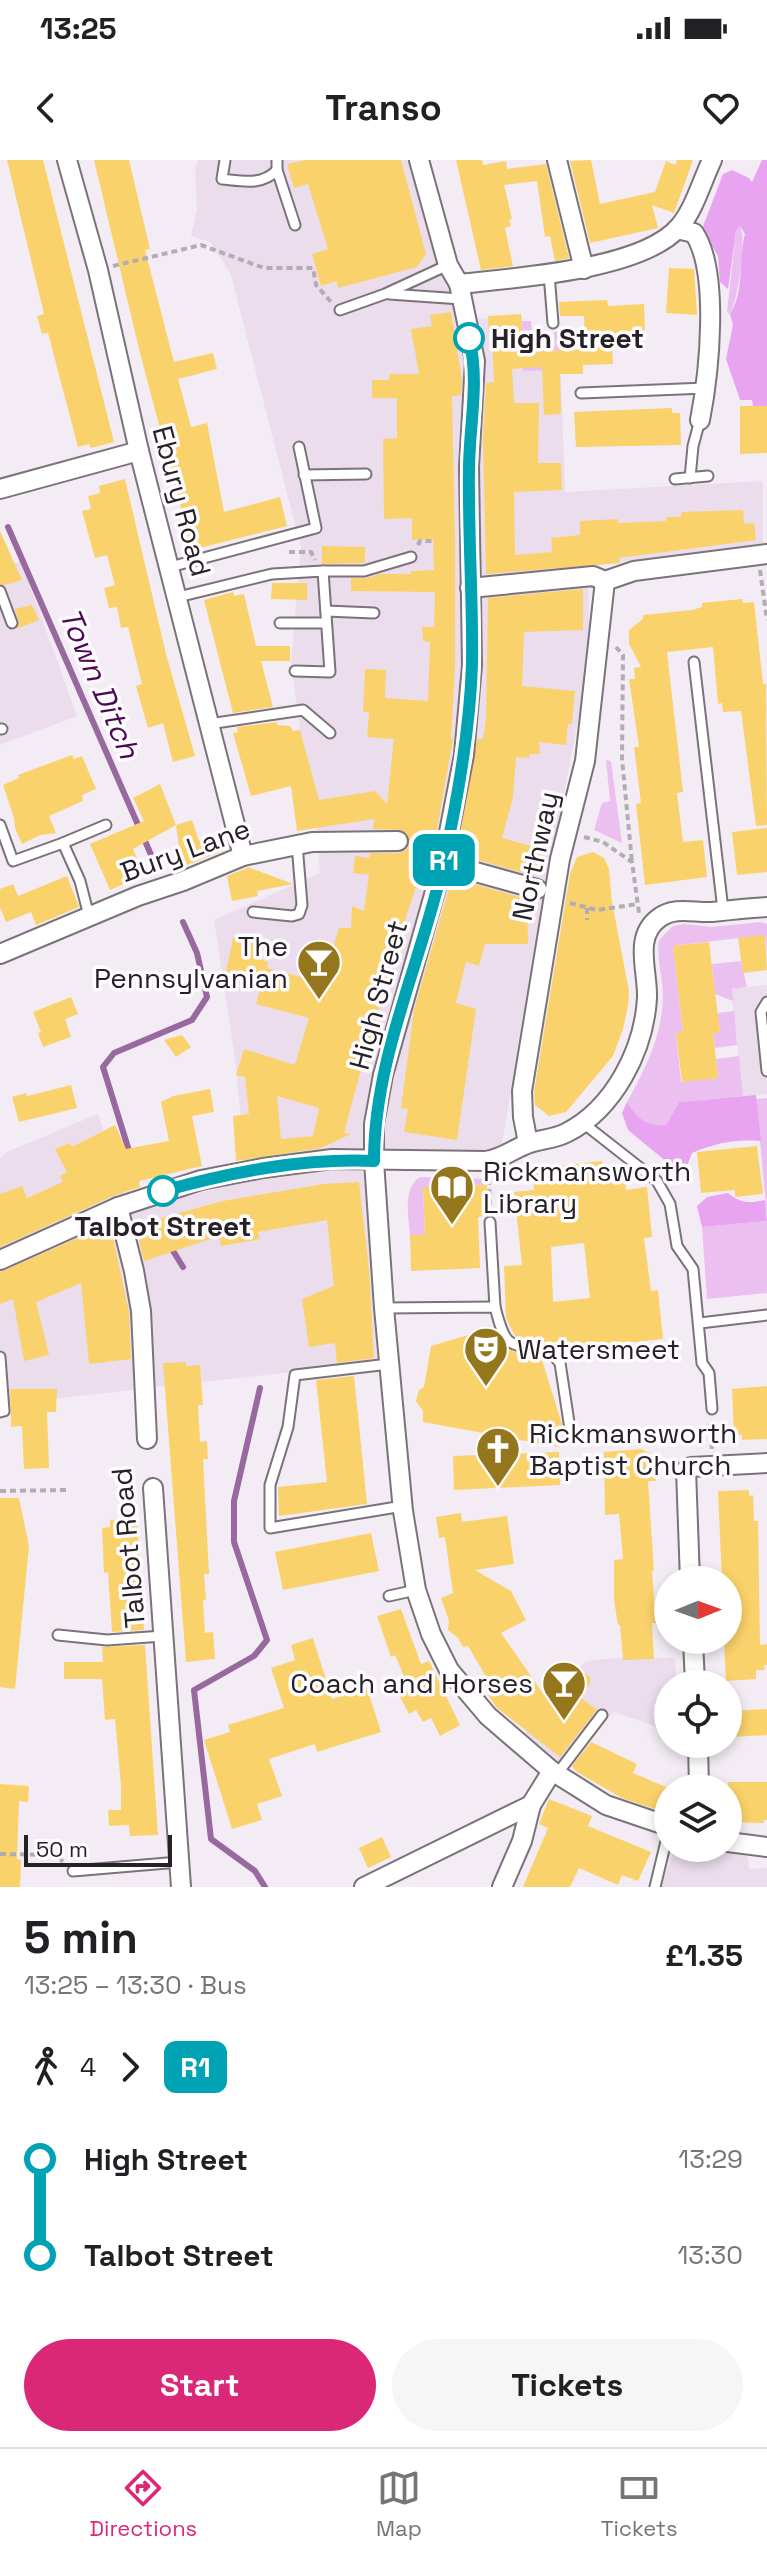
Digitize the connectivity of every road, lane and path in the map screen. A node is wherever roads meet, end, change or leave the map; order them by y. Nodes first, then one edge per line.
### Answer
1 (67, 160) edge
2 (225, 160) edge
3 (419, 160) edge
4 (557, 160) edge
5 (712, 160) edge
6 (277, 165) edge
7 (295, 225) dead end
8 (677, 229) junction
9 (448, 265) junction
10 (584, 269) junction
11 (98, 270) junction
12 (549, 274) junction
13 (460, 292) junction
14 (385, 294) junction
15 (340, 310) joint
16 (553, 323) dead end
17 (706, 388) junction
18 (581, 393) dead end
19 (700, 420) joint
20 (299, 447) dead end
21 (139, 451) junction
22 (366, 474) dead end
23 (304, 475) junction
24 (708, 476) dead end
25 (690, 478) junction
26 (675, 479) dead end
27 (0, 489) edge
28 (767, 554) edge
29 (411, 557) dead end
30 (170, 567) junction
31 (323, 571) junction
32 (761, 573) dead end
33 (605, 581) junction
34 (470, 588) junction
35 (0, 591) edge
36 (178, 597) junction
37 (326, 611) junction
38 (374, 613) dead end
39 (767, 620) edge
40 (12, 623) dead end
41 (280, 623) dead end
42 (326, 623) junction
43 (615, 646) dead end
44 (694, 662) dead end
45 (295, 671) dead end
46 (209, 724) junction
47 (330, 733) dead end
48 (0, 825) edge
49 (106, 825) dead end
50 (584, 838) dead end
51 (398, 841) dead end
52 (63, 843) junction
53 (297, 844) junction
54 (243, 856) junction
55 (632, 862) junction
56 (443, 863) junction
57 (537, 889) dead end
58 (558, 900) dead end
59 (638, 904) junction
60 (767, 907) edge
61 (587, 908) junction
62 (723, 910) junction
63 (253, 912) dead end
64 (89, 916) junction
65 (587, 920) dead end
66 (643, 939) junction
67 (1, 950) edge
68 (767, 1002) edge
69 (767, 1071) edge
70 (583, 1123) junction
71 (528, 1143) junction
72 (374, 1161) junction
73 (486, 1161) junction
74 (118, 1207) junction
75 (490, 1222) joint
76 (0, 1260) edge
77 (495, 1307) junction
78 (384, 1308) junction
79 (767, 1315) edge
80 (700, 1323) junction
81 (0, 1357) edge
82 (389, 1364) junction
83 (712, 1409) dead end
84 (0, 1412) edge
85 (570, 1429) dead end
86 (147, 1439) dead end
87 (767, 1463) edge
88 (153, 1488) dead end
89 (68, 1490) dead end
90 (0, 1491) edge
91 (403, 1506) junction
92 (689, 1566) edge
93 (416, 1590) junction
94 (389, 1596) dead end
95 (58, 1635) dead end
96 (163, 1636) junction
97 (602, 1715) dead end
98 (555, 1773) junction
99 (531, 1805) junction
100 (654, 1821) edge
101 (742, 1844) edge
102 (767, 1847) edge
103 (0, 1854) edge
104 (179, 1862) junction
105 (661, 1862) edge
106 (73, 1871) joint
107 (181, 1887) edge
108 (364, 1887) edge
109 (502, 1887) edge
110 (655, 1887) edge

1 - 11 street, Ebury Road
2 - 6 lane
3 - 9 street, High Street
4 - 10 street
5 - 8 street
6 - 7 lane
8 - 10 street
8 - 17 street
9 - 13 street, High Street
9 - 14 lane
10 - 12 street
11 - 15 path
11 - 21 street, Ebury Road
12 - 13 street
12 - 16 lane
13 - 14 lane
13 - 34 street, High Street
14 - 15 lane
17 - 18 lane
17 - 19 street
19 - 25 lane
20 - 23 lane
21 - 27 street
21 - 30 street, Ebury Road
22 - 23 lane
23 - 30 lane
24 - 25 lane
25 - 26 lane
28 - 33 street
29 - 31 lane
30 - 36 street, Ebury Road
31 - 36 lane
31 - 37 lane
32 - 39 path
33 - 34 street
33 - 71 street, Northway
34 - 56 street, High Street
35 - 40 lane
36 - 46 street, Ebury Road
37 - 38 lane
37 - 42 lane
41 - 42 lane
42 - 45 lane
43 - 55 path
44 - 62 lane
46 - 47 lane
46 - 54 street, Ebury Road
48 - 52 lane
49 - 52 lane
50 - 55 path
51 - 53 street, Bury Lane
52 - 64 lane
53 - 54 street, Bury Lane
53 - 63 lane
54 - 64 street, Bury Lane
55 - 59 path
56 - 57 street
56 - 72 street, High Street
58 - 61 path
59 - 61 path
59 - 66 path
60 - 62 street
61 - 65 path
62 - 66 street
64 - 67 street, Bury Lane
66 - 70 street
68 - 69 lane
70 - 71 street
70 - 80 lane
71 - 73 street
72 - 73 street
72 - 74 street
72 - 78 street, High Street
73 - 75 path
74 - 76 street
74 - 86 street, Talbot Road
75 - 77 lane
77 - 78 lane
77 - 85 lane
78 - 82 street, High Street
79 - 80 lane
80 - 83 lane
81 - 84 lane
82 - 91 street, High Street
82 - 91 lane
87 - 92 street
88 - 96 street, Talbot Road
89 - 90 path
91 - 93 street, High Street
93 - 94 lane
93 - 98 street, High Street
95 - 96 lane
96 - 104 street, Talbot Road
97 - 98 lane
98 - 99 street
98 - 100 street, High Street
99 - 108 street
99 - 109 street
101 - 102 street
103 - 106 path
104 - 106 lane
104 - 107 street, Talbot Road
105 - 110 lane

